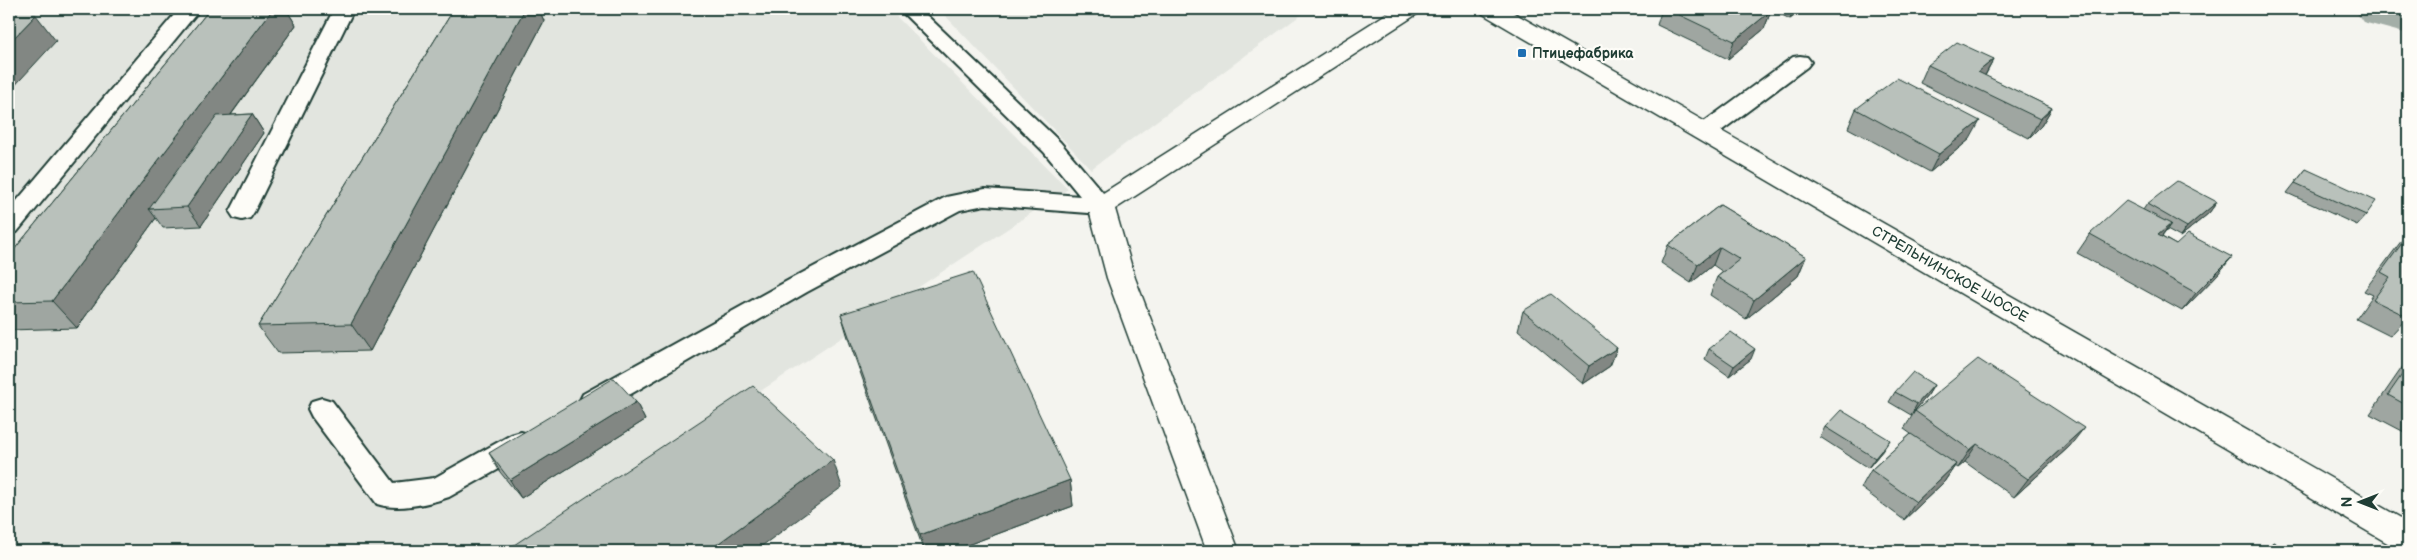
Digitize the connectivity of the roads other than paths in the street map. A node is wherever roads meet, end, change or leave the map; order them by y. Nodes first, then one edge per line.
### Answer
1 (190, 9) edge
2 (344, 9) edge
3 (909, 9) edge
4 (1409, 9) edge
5 (1491, 9) edge
6 (1800, 62) dead end
7 (1705, 132) junction
8 (1100, 206) junction
9 (242, 212) dead end
10 (9, 226) edge
11 (322, 410) dead end
12 (576, 412) edge
13 (542, 431) edge
14 (2408, 538) edge
15 (1223, 551) edge

1 - 10 lane
2 - 9 lane
3 - 8 lane
4 - 8 main road
5 - 7 main road, СТРЕЛЬНИНСКОЕ ШОССЕ
6 - 7 lane
7 - 14 main road, СТРЕЛЬНИНСКОЕ ШОССЕ
8 - 12 lane
8 - 15 main road
11 - 13 lane

